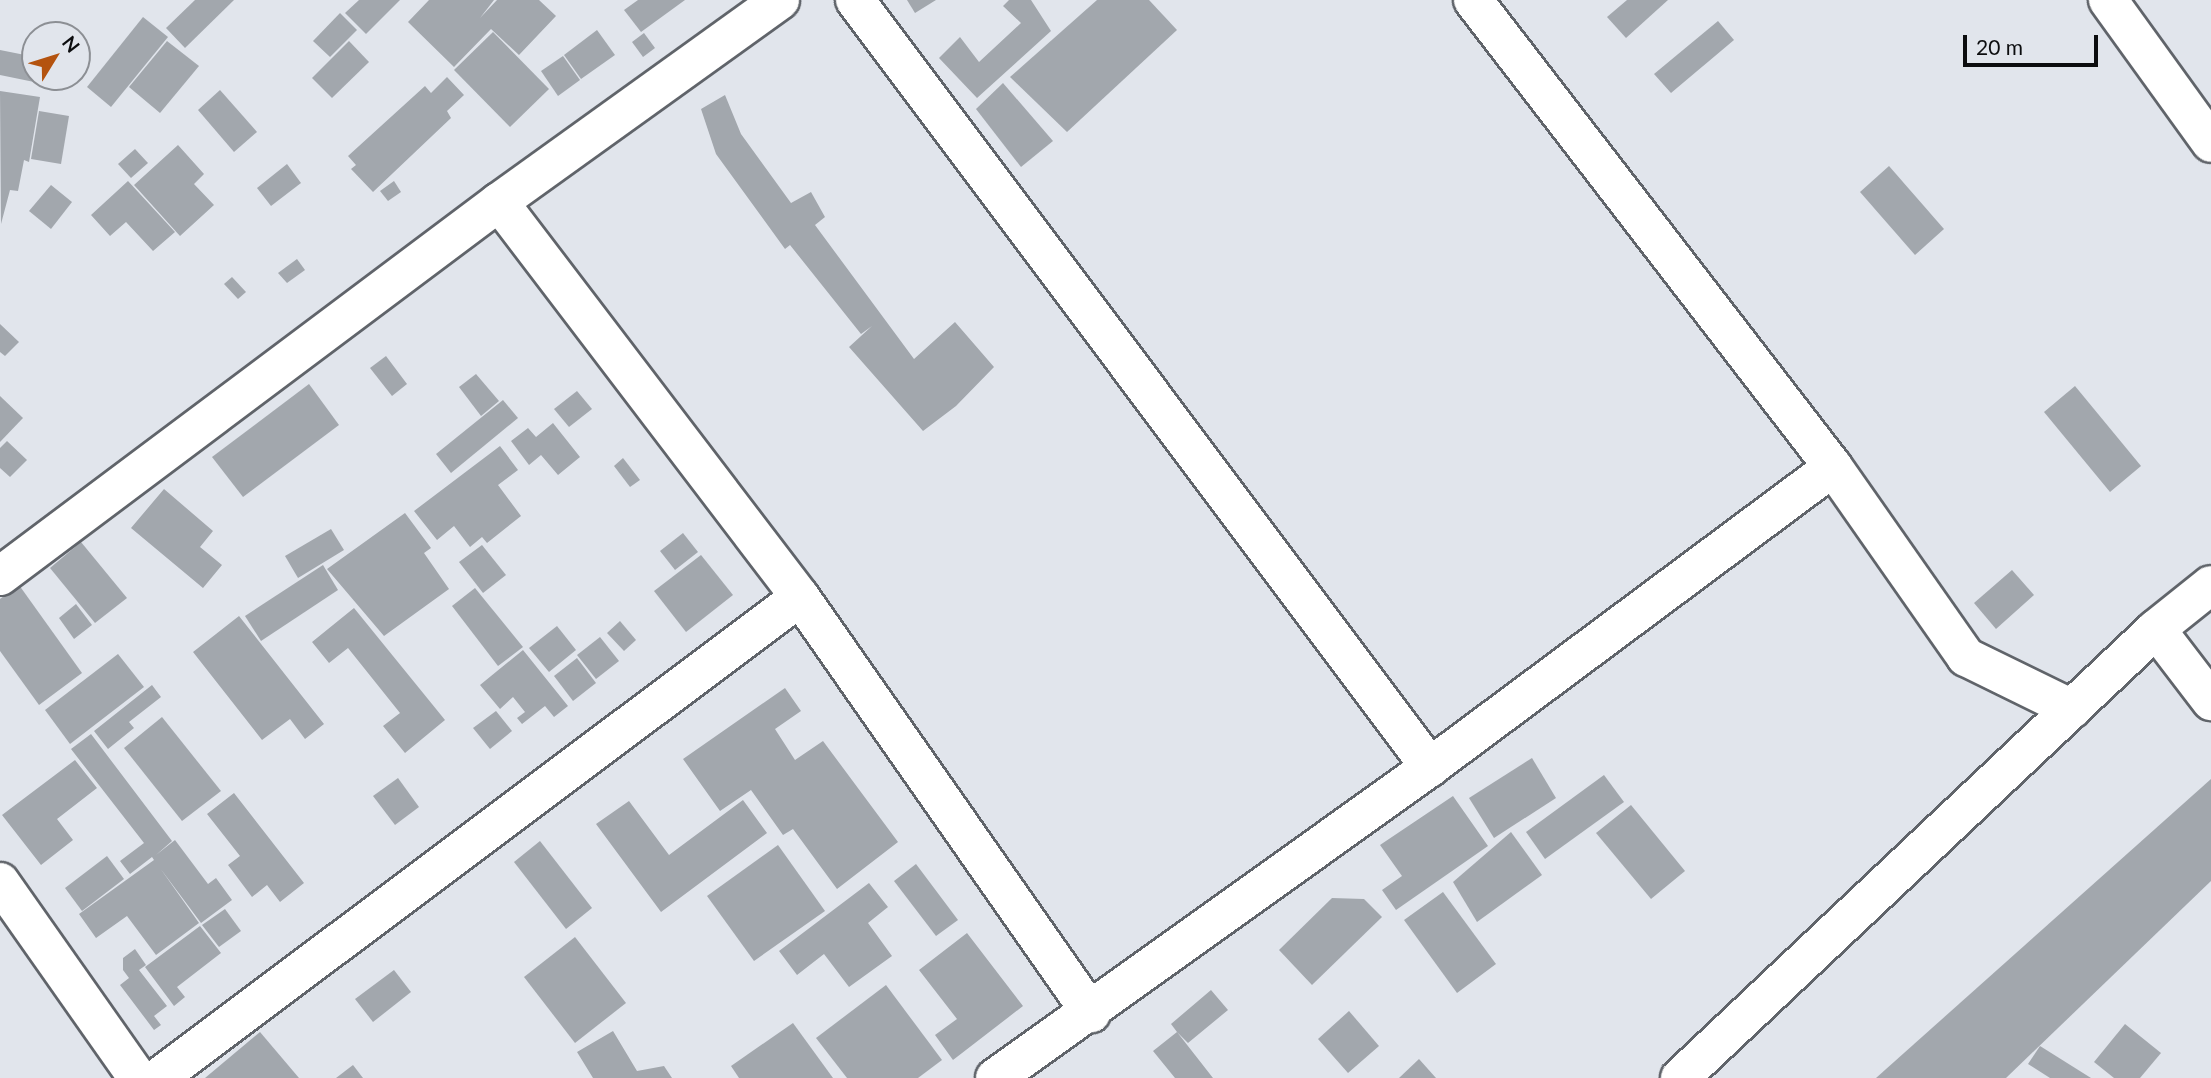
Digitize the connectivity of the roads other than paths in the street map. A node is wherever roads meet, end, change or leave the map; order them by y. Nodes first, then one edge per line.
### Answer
1 (780, 0) edge
2 (855, 0) edge
3 (1473, 0) edge
4 (2108, 0) edge
5 (2211, 143) edge
6 (499, 202) junction
7 (1833, 467) junction
8 (0, 576) edge
9 (2211, 585) edge
10 (800, 597) junction
11 (2156, 629) junction
12 (2211, 701) edge
13 (2072, 709) junction
14 (1430, 766) junction
15 (0, 882) edge
16 (1091, 1013) junction
17 (138, 1078) edge
18 (158, 1078) edge
19 (995, 1078) edge
20 (1680, 1078) edge

1 - 6 street
2 - 14 street
3 - 7 street
4 - 5 street
6 - 8 street
6 - 10 street
7 - 13 street
7 - 14 street
9 - 11 street
10 - 16 street
10 - 18 street
11 - 12 street
11 - 13 street
13 - 20 street
14 - 16 street
15 - 17 street
16 - 19 street

